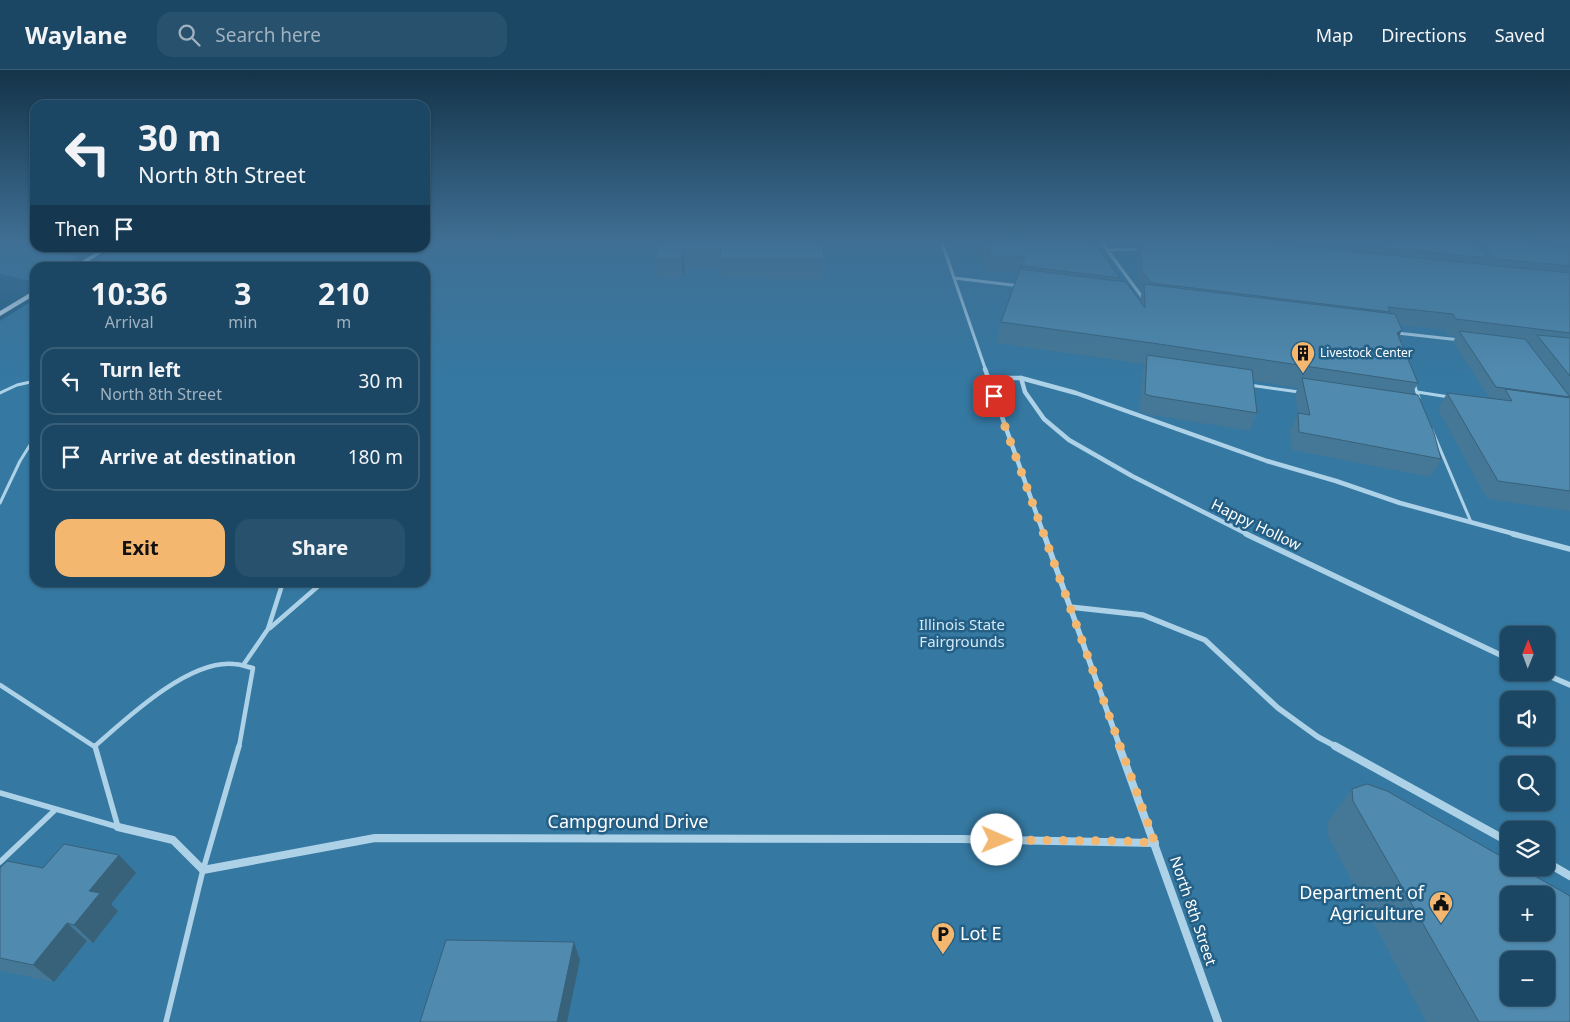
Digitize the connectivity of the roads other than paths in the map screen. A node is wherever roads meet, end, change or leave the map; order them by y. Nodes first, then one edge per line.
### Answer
1 (957, 287) edge
2 (1135, 287) edge
3 (30, 295) edge
4 (1136, 300) edge
5 (0, 314) edge
6 (1394, 332) joint
7 (1398, 340) edge
8 (1462, 340) edge
9 (1410, 375) edge
10 (988, 378) junction
11 (1021, 378) junction
12 (30, 382) edge
13 (1239, 383) edge
14 (1417, 392) junction
15 (0, 393) edge
16 (1308, 394) edge
17 (1455, 398) edge
18 (1422, 405) edge
19 (1428, 421) edge
20 (30, 445) edge
21 (0, 503) edge
22 (1471, 522) junction
23 (1570, 549) edge
24 (282, 587) edge
25 (317, 587) edge
26 (1070, 607) junction
27 (268, 629) junction
28 (1500, 655) edge
29 (244, 664) junction
30 (1555, 679) edge
31 (0, 686) edge
32 (1570, 686) edge
33 (95, 746) junction
34 (0, 793) edge
35 (55, 810) junction
36 (118, 827) junction
37 (1500, 837) edge
38 (1155, 843) junction
39 (0, 862) edge
40 (1555, 867) edge
41 (203, 870) junction
42 (1570, 876) edge
43 (166, 1022) edge
44 (1218, 1022) edge

1 - 10 street, North 8th Street
2 - 4 street
3 - 5 main road
6 - 7 lane
6 - 8 street
9 - 14 lane
10 - 11 street
10 - 26 street, North 8th Street
11 - 22 street
11 - 28 street, Happy Hollow
12 - 15 lane
13 - 16 lane
14 - 17 lane
14 - 18 lane
19 - 22 lane
20 - 21 lane
22 - 23 street
24 - 27 lane
25 - 27 lane
26 - 37 street
26 - 38 street, North 8th Street
27 - 29 lane
29 - 33 lane
29 - 41 lane
30 - 32 street
31 - 33 lane
33 - 36 lane
34 - 35 lane
35 - 36 lane
35 - 39 lane
36 - 41 street
38 - 41 street, Campground Drive
38 - 44 street, North 8th Street
40 - 42 street
41 - 43 lane

